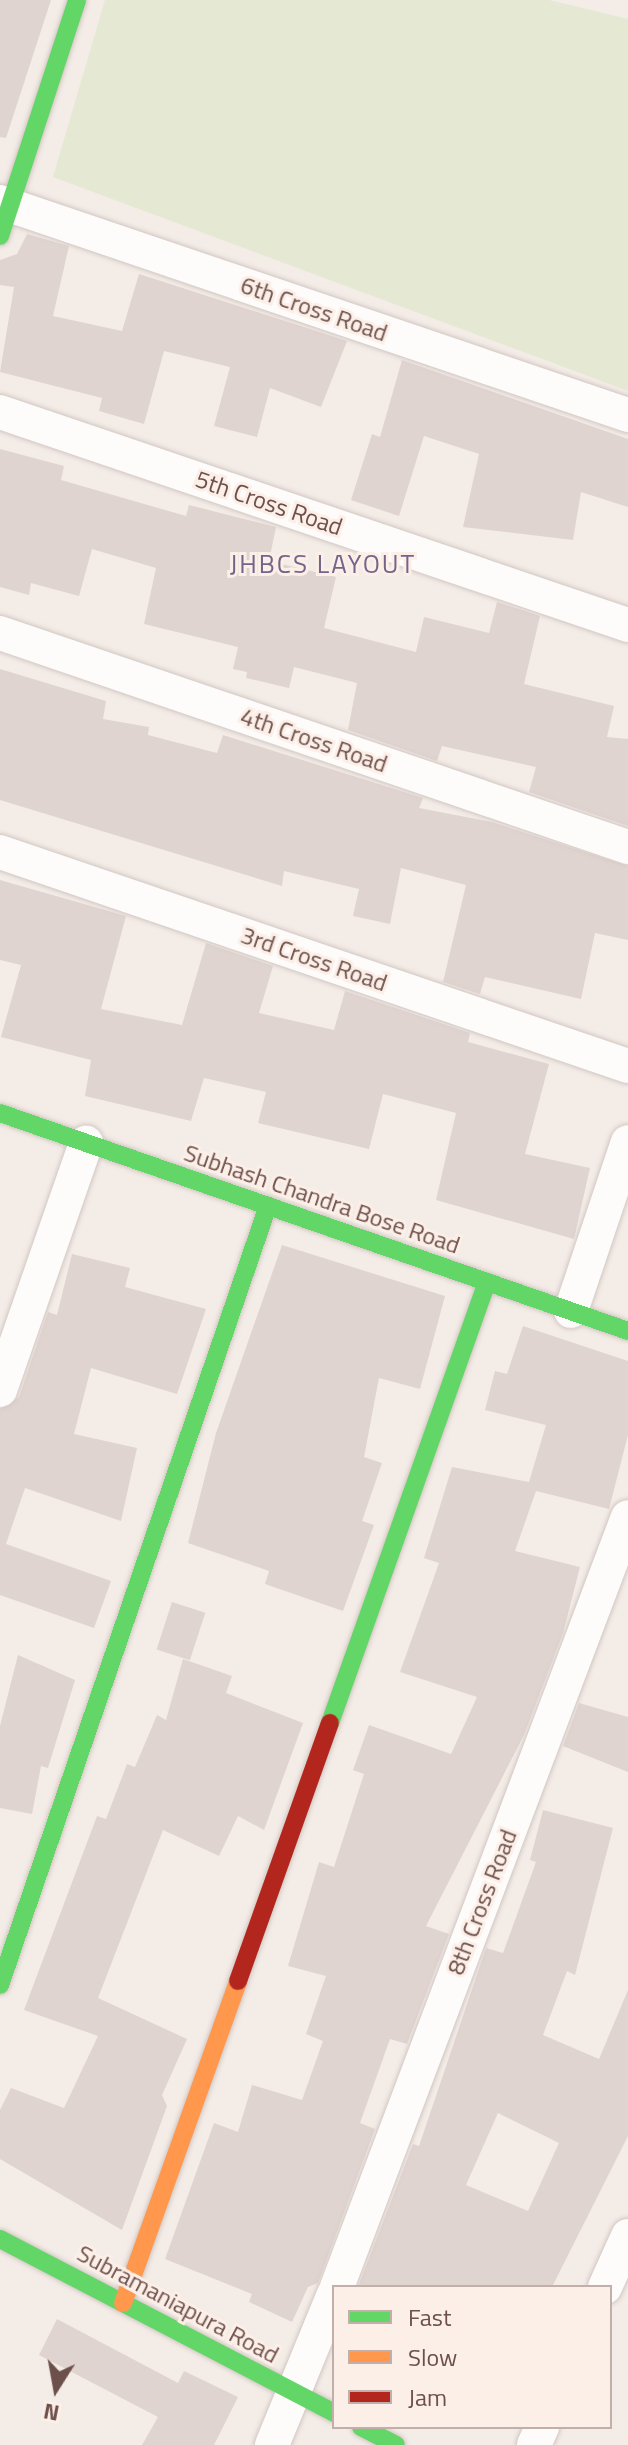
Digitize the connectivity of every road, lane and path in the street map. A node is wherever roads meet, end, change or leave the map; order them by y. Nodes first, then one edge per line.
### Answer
1 (77, 0) edge
2 (3, 215) edge
3 (0, 412) edge
4 (628, 415) edge
5 (628, 625) edge
6 (0, 633) edge
7 (628, 847) edge
8 (0, 852) edge
9 (628, 1066) edge
10 (0, 1113) edge
11 (628, 1142) edge
12 (86, 1143) junction
13 (268, 1206) junction
14 (487, 1282) junction
15 (571, 1311) junction
16 (628, 1331) edge
17 (0, 1390) edge
18 (628, 1517) edge
19 (0, 1985) edge
20 (628, 2236) edge
21 (0, 2239) edge
22 (338, 2285) edge
23 (606, 2285) edge
24 (332, 2299) edge
25 (123, 2303) junction
26 (297, 2393) junction
27 (332, 2412) edge
28 (365, 2429) edge
29 (272, 2445) edge
30 (396, 2445) edge

1 - 2 street
2 - 4 street, 6th Cross Road
3 - 5 street, 5th Cross Road
6 - 7 street, 4th Cross Road
8 - 9 street, 3rd Cross Road
10 - 12 street, Subhash Chandra Bose Road
11 - 15 street
12 - 13 street, Subhash Chandra Bose Road
12 - 17 street
13 - 14 street, Subhash Chandra Bose Road
13 - 19 street
14 - 15 street, Subhash Chandra Bose Road
14 - 25 street
15 - 16 street, Subhash Chandra Bose Road
18 - 22 street, 8th Cross Road
20 - 23 street
21 - 25 street, Subramaniapura Road
24 - 26 street
25 - 26 street, Subramaniapura Road
26 - 27 street, Subramaniapura Road
26 - 29 street
28 - 30 street

